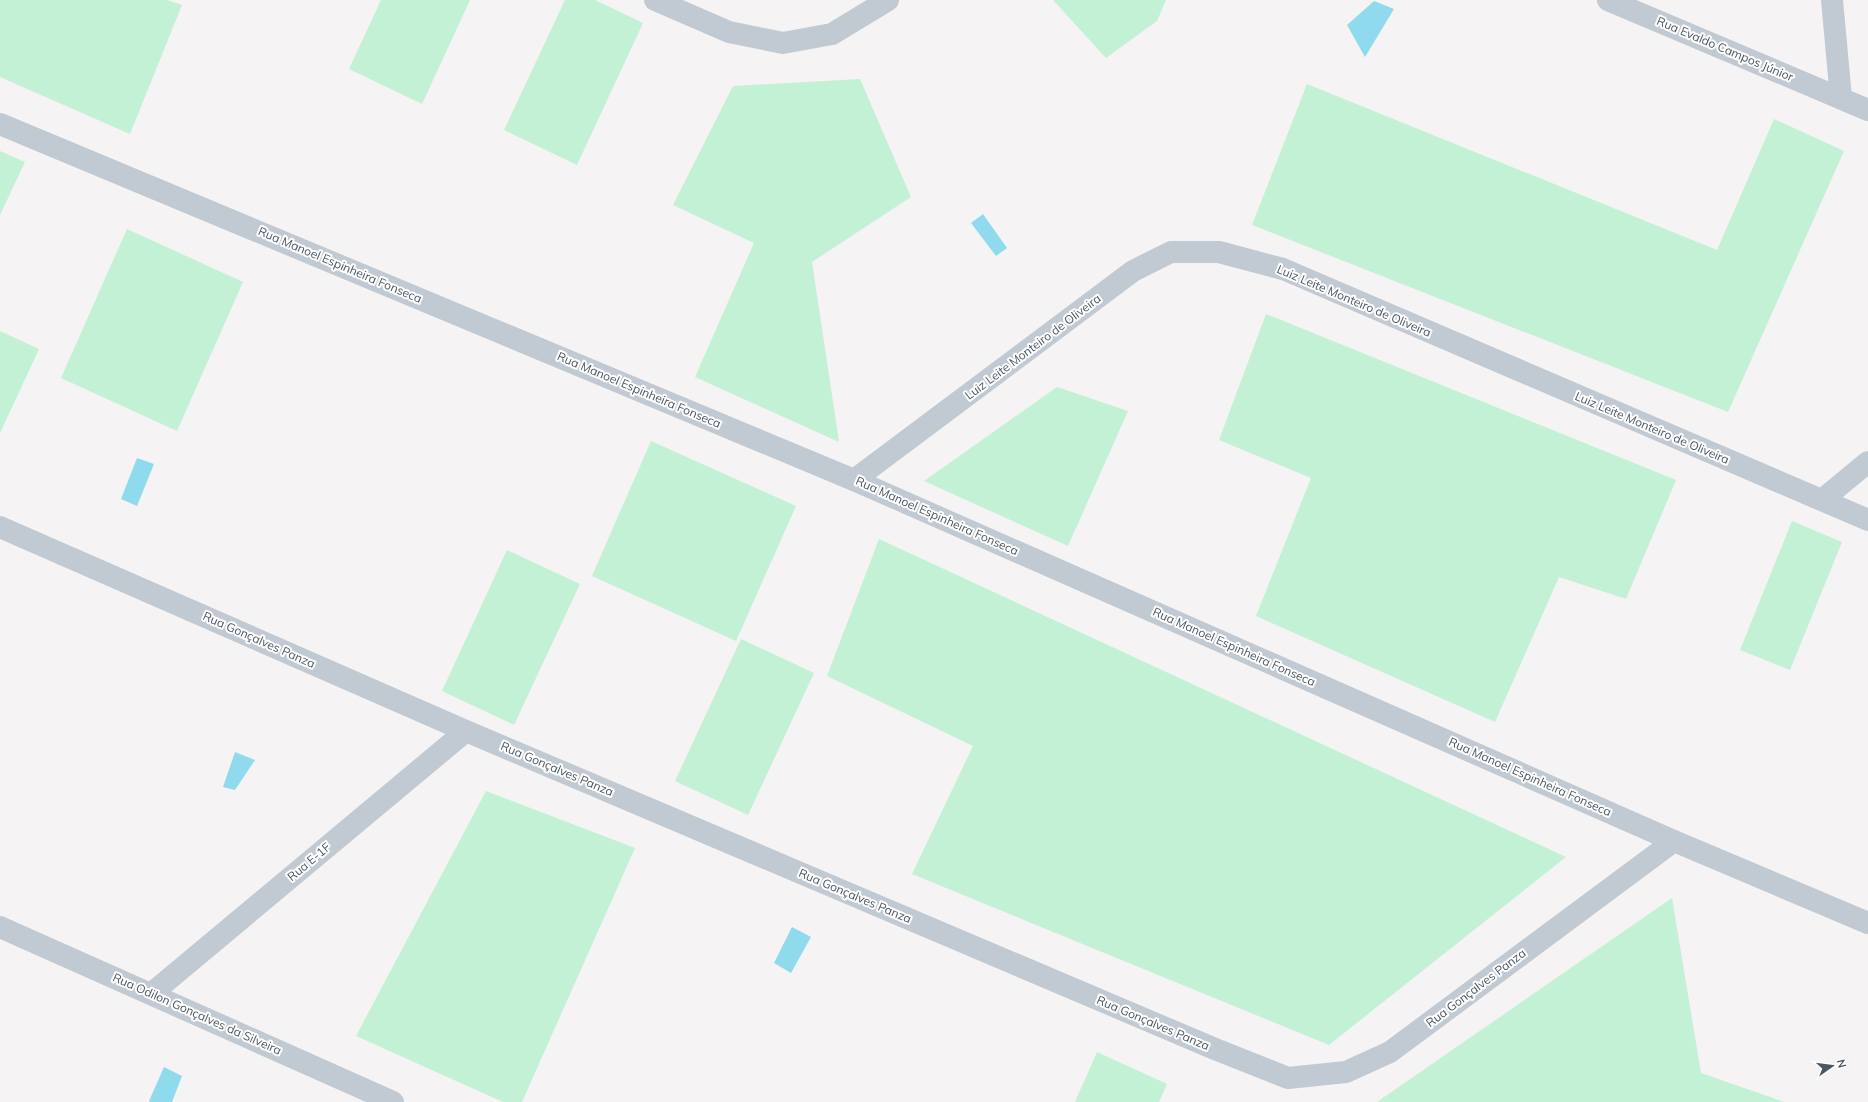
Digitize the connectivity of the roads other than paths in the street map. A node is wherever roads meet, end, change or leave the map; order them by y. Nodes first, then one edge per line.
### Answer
1 (655, 0) edge
2 (888, 0) edge
3 (1608, 0) edge
4 (1832, 0) edge
5 (1841, 98) junction
6 (1868, 110) edge
7 (0, 124) edge
8 (1868, 462) edge
9 (854, 480) junction
10 (1822, 500) junction
11 (1868, 520) edge
12 (0, 528) edge
13 (466, 731) junction
14 (1674, 840) junction
15 (1868, 923) edge
16 (0, 927) edge
17 (151, 994) junction
18 (393, 1102) edge

1 - 2 street
3 - 5 street, Rua Evaldo Campos Júnior
4 - 5 street
5 - 6 street, Rua Evaldo Campos Júnior
7 - 9 street, Rua Manoel Espinheira Fonseca
8 - 10 street
9 - 10 street, Luiz Leite Monteiro de Oliveira
9 - 14 street, Rua Manoel Espinheira Fonseca
10 - 11 street, Luiz Leite Monteiro de Oliveira
12 - 13 street, Rua Gonçalves Panza
13 - 14 street, Rua Gonçalves Panza
13 - 17 street, Rua E-1F
14 - 15 street, Rua Manoel Espinheira Fonseca
16 - 17 street, Rua Odilon Gonçalves da Silveira
17 - 18 street, Rua Odilon Gonçalves da Silveira

